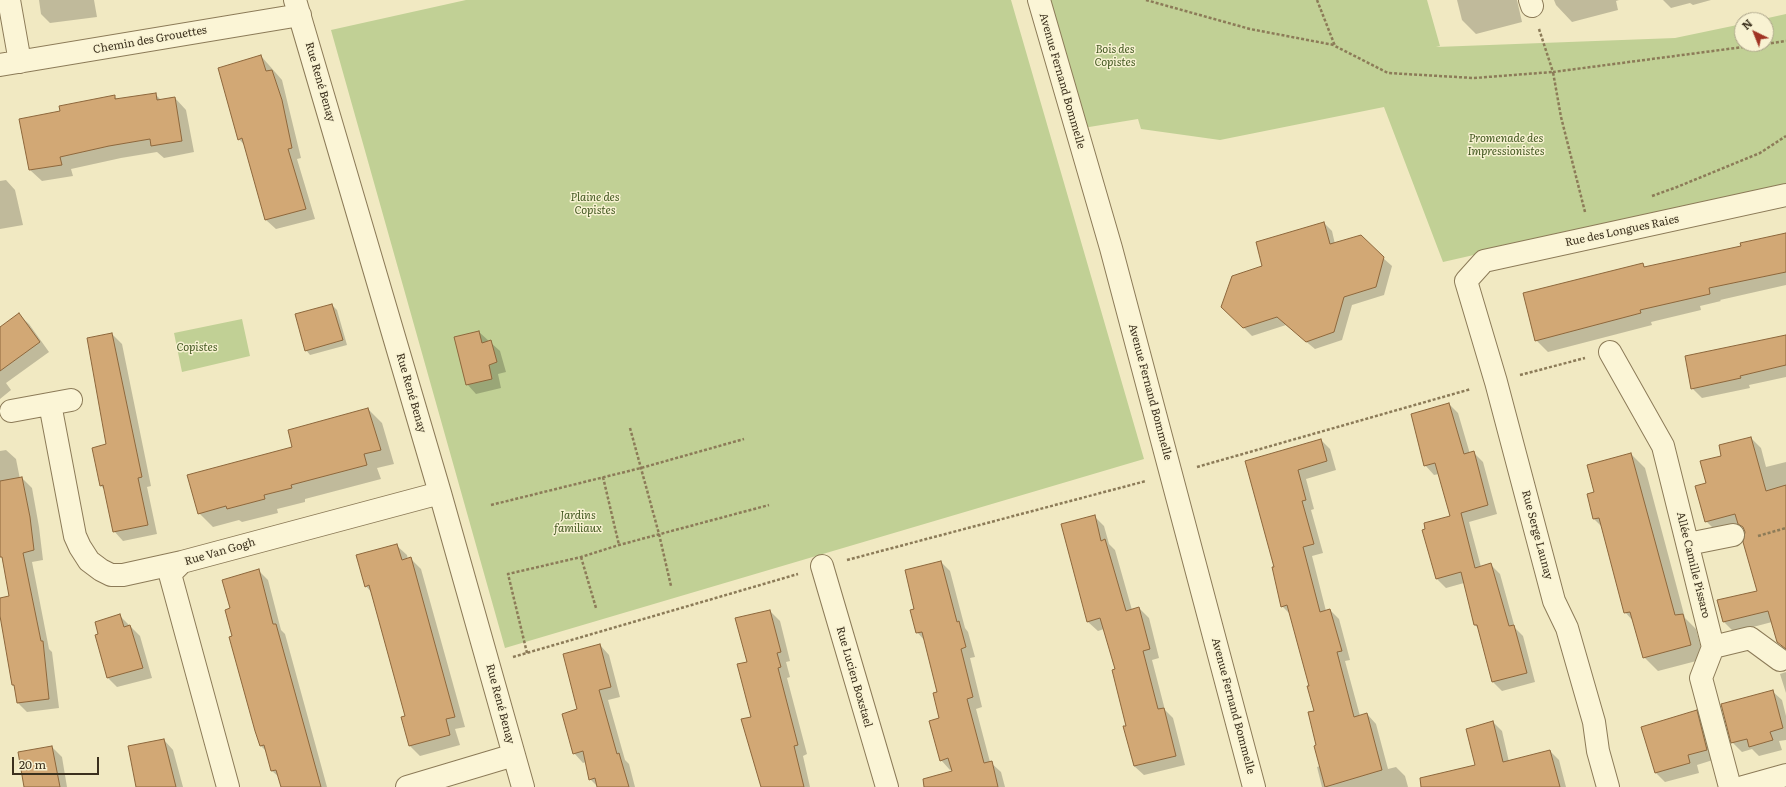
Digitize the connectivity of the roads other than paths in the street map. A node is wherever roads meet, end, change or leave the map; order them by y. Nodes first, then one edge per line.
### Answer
1 (9, 0) edge
2 (1039, 0) edge
3 (298, 8) edge
4 (10, 64) edge
5 (1786, 195) edge
6 (1466, 281) joint
7 (1610, 352) road end
8 (71, 400) dead end
9 (50, 404) junction
10 (11, 411) dead end
11 (440, 493) junction
12 (1733, 535) dead end
13 (1688, 544) junction
14 (182, 562) junction
15 (822, 566) road end
16 (1713, 647) junction
17 (1780, 660) dead end
18 (514, 755) junction
19 (1786, 775) edge
20 (1755, 785) edge
21 (228, 787) edge
22 (407, 787) edge
23 (523, 787) edge
24 (887, 787) edge
25 (1254, 787) edge
26 (1608, 787) edge
27 (1730, 787) edge

1 - 4 street
2 - 25 street, Avenue Fernand Bommelle
3 - 4 street, Chemin des Grouettes
3 - 11 street, Rue René Benay
5 - 6 street, Rue des Longues Raies
6 - 26 street, Rue Serge Launay
7 - 13 street, Allée Camille Pissaro
8 - 9 street
9 - 10 street
9 - 14 street
11 - 14 street, Rue Van Gogh
11 - 18 street, Rue René Benay
12 - 13 street
13 - 16 street, Allée Camille Pissaro
14 - 21 street, Rue Van Gogh
15 - 24 street, Rue Lucien Boxstael
16 - 17 street
16 - 27 street
18 - 22 street
18 - 23 street, Rue René Benay
19 - 20 street

